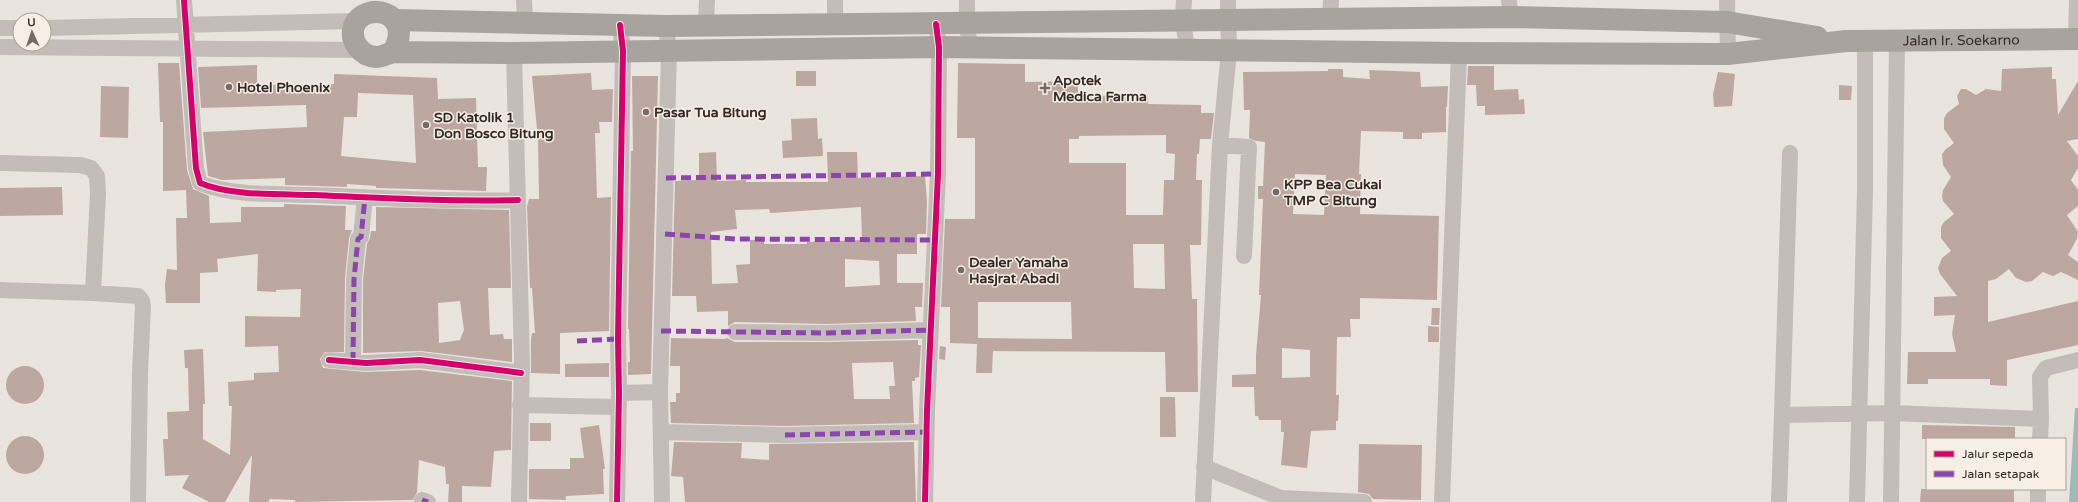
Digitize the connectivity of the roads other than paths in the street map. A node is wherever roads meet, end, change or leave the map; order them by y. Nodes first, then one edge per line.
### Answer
1 (184, 0) edge
2 (524, 0) edge
3 (707, 0) edge
4 (835, 0) edge
5 (967, 0) edge
6 (1727, 0) edge
7 (2077, 0) edge
8 (374, 5) edge
9 (1331, 9) edge
10 (1510, 9) edge
11 (1184, 10) edge
12 (1228, 10) edge
13 (394, 20) junction
14 (356, 21) junction
15 (1727, 22) junction
16 (525, 23) junction
17 (706, 24) junction
18 (835, 24) junction
19 (936, 24) junction
20 (967, 24) junction
21 (620, 25) junction
22 (185, 26) junction
23 (666, 26) junction
24 (0, 28) edge
25 (12, 28) edge
26 (52, 28) edge
27 (2077, 39) edge
28 (1856, 41) junction
29 (1897, 42) junction
30 (0, 47) edge
31 (939, 47) junction
32 (970, 48) junction
33 (187, 49) junction
34 (360, 50) junction
35 (623, 51) junction
36 (669, 51) junction
37 (1187, 51) junction
38 (1229, 51) junction
39 (393, 52) junction
40 (514, 53) junction
41 (1459, 53) junction
42 (1728, 54) junction
43 (1220, 145) junction
44 (1790, 153) dead end
45 (0, 163) edge
46 (365, 197) junction
47 (518, 200) junction
48 (1244, 256) dead end
49 (0, 290) edge
50 (93, 293) junction
51 (930, 330) junction
52 (735, 332) dead end
53 (328, 360) dead end
54 (2078, 360) edge
55 (353, 362) junction
56 (521, 373) junction
57 (660, 392) junction
58 (619, 400) junction
59 (520, 405) junction
60 (1892, 413) junction
61 (1860, 414) junction
62 (1782, 415) junction
63 (2041, 419) junction
64 (661, 432) junction
65 (926, 432) junction
66 (2040, 438) edge
67 (1204, 467) junction
68 (2038, 490) edge
69 (138, 502) edge
70 (519, 502) edge
71 (617, 502) edge
72 (662, 502) edge
73 (925, 502) edge
74 (1203, 502) edge
75 (1364, 502) edge
76 (1442, 502) edge
77 (1779, 502) edge
78 (1857, 502) edge
79 (1891, 502) edge
80 (2038, 502) edge

1 - 22 street
2 - 16 street
3 - 17 street
4 - 18 street
5 - 20 street
6 - 15 street
7 - 27 street
8 - 13 highway
8 - 14 highway
9 - 10 highway
9 - 12 highway
10 - 15 highway
11 - 12 highway
11 - 20 highway
11 - 37 street
12 - 38 street
13 - 16 highway
13 - 39 highway
14 - 22 street
14 - 34 highway
15 - 28 highway
15 - 42 street
16 - 21 highway
17 - 18 highway
17 - 23 highway
18 - 19 highway
19 - 20 highway
19 - 31 street
20 - 32 street
21 - 23 highway
21 - 35 street
22 - 26 street
22 - 33 street
23 - 36 street
24 - 25 street
27 - 29 highway, Jalan Ir. Soekarno
28 - 29 highway, Jalan Ir. Soekarno
28 - 42 highway
28 - 61 street
29 - 60 street
30 - 33 street
31 - 32 highway
31 - 36 highway
31 - 51 street
32 - 37 highway
33 - 34 street
33 - 46 street
34 - 39 highway
35 - 36 highway
35 - 40 highway
35 - 58 street
36 - 57 street
37 - 38 highway
38 - 41 highway
38 - 43 street
39 - 40 highway
40 - 47 street
41 - 42 highway
41 - 76 street
43 - 48 street
43 - 67 street
44 - 62 street
45 - 50 street
46 - 47 street
46 - 55 street
47 - 56 street
49 - 50 street
50 - 69 street
51 - 52 street
51 - 65 street
53 - 55 street
54 - 63 street
55 - 56 street
56 - 59 street
57 - 58 street
57 - 64 street
58 - 59 street
58 - 71 street
59 - 70 street
60 - 61 street
60 - 63 street
60 - 79 street
61 - 62 street
61 - 78 street
62 - 77 street
63 - 66 street
64 - 65 street
64 - 72 street
65 - 73 street
67 - 74 street
67 - 75 street
68 - 80 street

